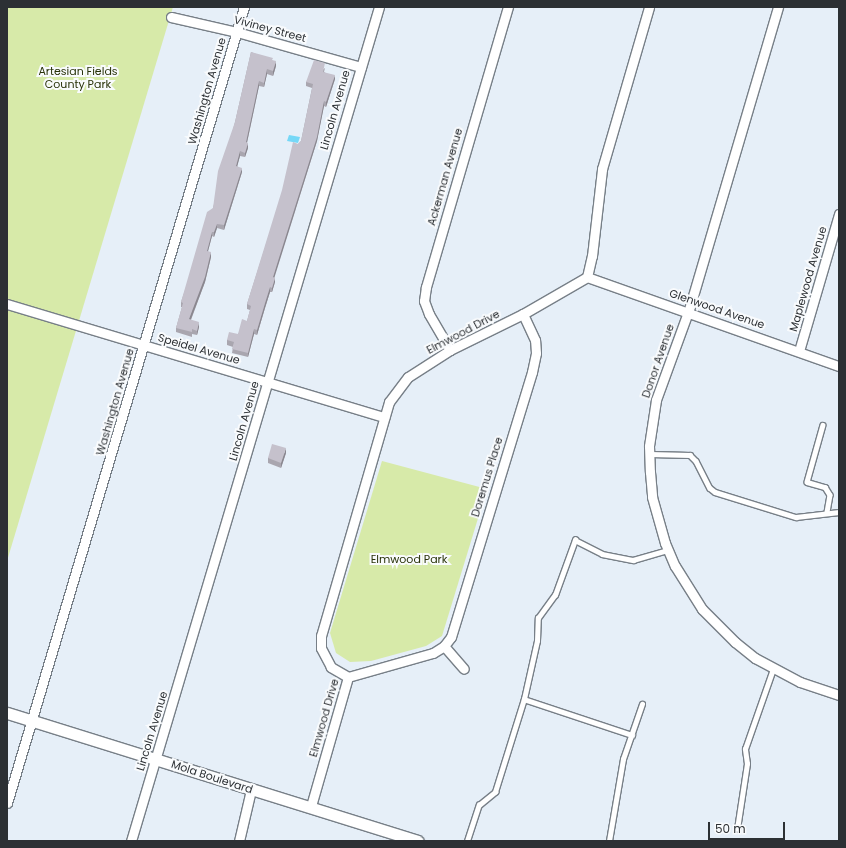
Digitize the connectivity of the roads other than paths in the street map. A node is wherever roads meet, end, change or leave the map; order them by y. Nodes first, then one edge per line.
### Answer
1 (244, 7) edge
2 (379, 7) edge
3 (508, 7) edge
4 (649, 7) edge
5 (778, 7) edge
6 (172, 17) dead end
7 (237, 32) junction
8 (361, 67) junction
9 (839, 214) edge
10 (587, 276) junction
11 (7, 304) edge
12 (688, 312) junction
13 (523, 314) junction
14 (144, 345) junction
15 (450, 350) junction
16 (799, 351) junction
17 (839, 366) edge
18 (268, 381) junction
19 (384, 416) junction
20 (823, 425) dead end
21 (650, 454) junction
22 (827, 512) junction
23 (839, 512) edge
24 (668, 550) junction
25 (444, 646) junction
26 (464, 669) dead end
27 (773, 669) junction
28 (348, 677) junction
29 (839, 694) edge
30 (524, 699) junction
31 (642, 704) dead end
32 (7, 713) edge
33 (33, 721) junction
34 (632, 734) junction
35 (157, 759) junction
36 (251, 790) junction
37 (7, 803) edge
38 (310, 806) junction
39 (737, 829) dead end
40 (131, 841) edge
41 (239, 841) edge
42 (418, 841) edge
43 (467, 841) edge
44 (609, 841) edge

1 - 7 street, Washington Avenue
2 - 8 street, Lincoln Avenue
3 - 15 street, Ackerman Avenue
4 - 10 street
5 - 12 street, Donor Avenue
6 - 7 street, Viviney Street
7 - 8 street, Viviney Street
7 - 14 street, Washington Avenue
8 - 18 street, Lincoln Avenue
9 - 16 street, Maplewood Avenue
10 - 12 street, Glenwood Avenue
10 - 13 street, Elmwood Drive
11 - 14 street, Speidel Avenue
12 - 16 street, Glenwood Avenue
12 - 21 street, Donor Avenue
13 - 15 street, Elmwood Drive
13 - 25 street, Doremus Place
14 - 18 street, Speidel Avenue
14 - 33 street, Washington Avenue
15 - 19 street, Elmwood Drive
16 - 17 street, Glenwood Avenue
18 - 19 street, Speidel Avenue
18 - 35 street, Lincoln Avenue
19 - 28 street, Elmwood Drive
20 - 22 lane
21 - 22 lane
21 - 24 street, Donor Avenue
22 - 23 lane
24 - 27 street, Donor Avenue
24 - 30 lane
25 - 26 street
25 - 28 street
27 - 29 street, Donor Avenue
27 - 39 lane
28 - 38 street, Elmwood Drive
30 - 34 lane
30 - 43 lane
31 - 34 lane
32 - 33 street, Mola Boulevard
33 - 35 street, Mola Boulevard
33 - 37 street, Washington Avenue
34 - 44 lane
35 - 36 street, Mola Boulevard
35 - 40 street, Lincoln Avenue
36 - 38 street, Mola Boulevard
36 - 41 street
38 - 42 street, Mola Boulevard

